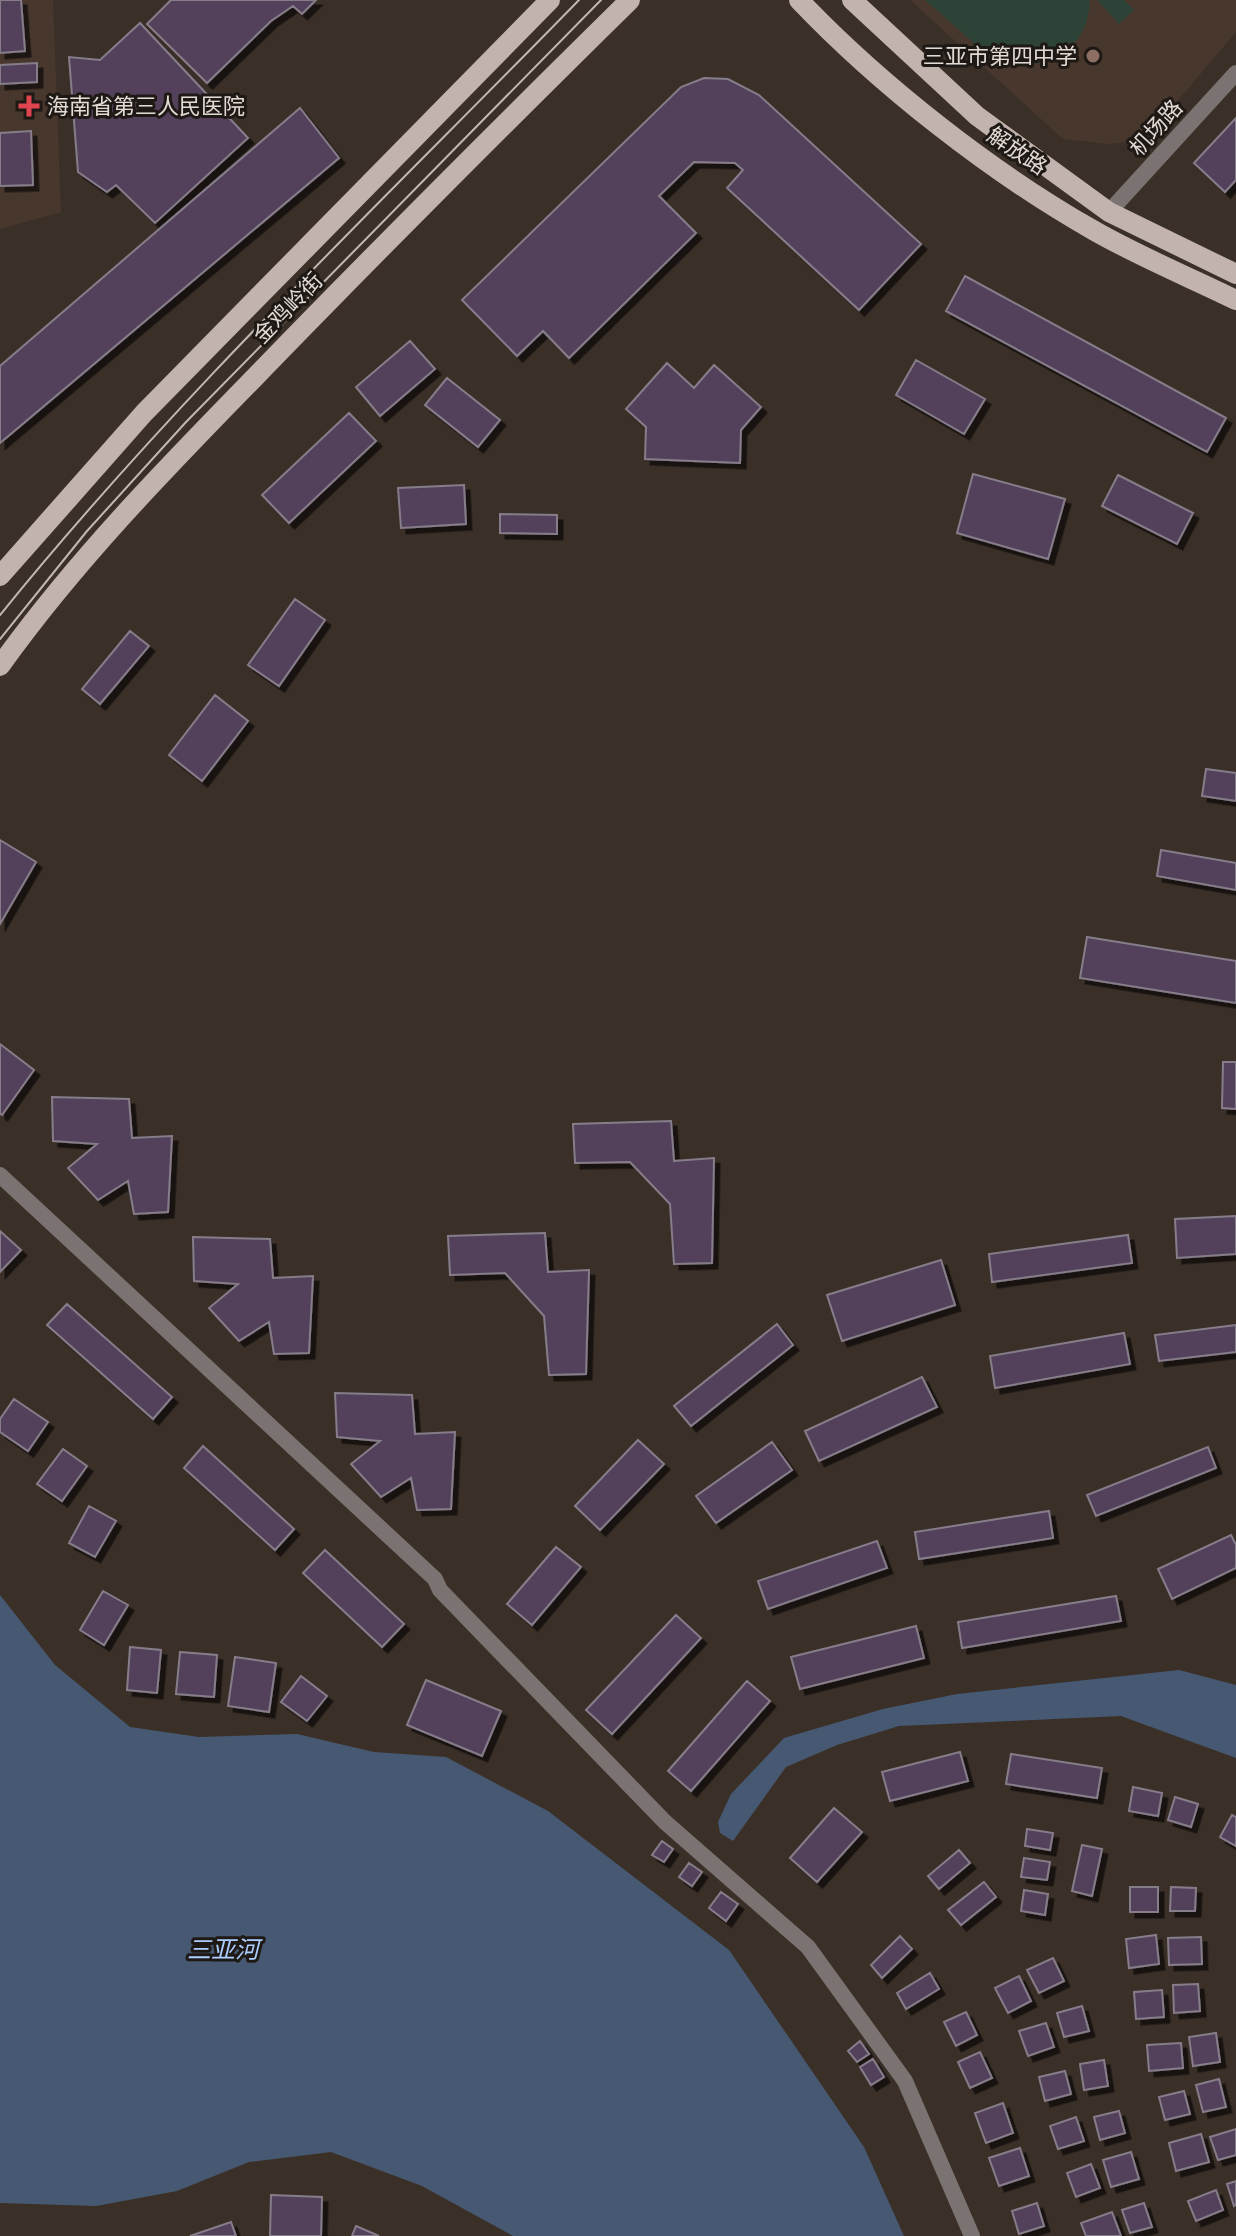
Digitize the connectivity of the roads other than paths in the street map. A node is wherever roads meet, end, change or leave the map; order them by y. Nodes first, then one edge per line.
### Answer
1 (550, 0) edge
2 (630, 0) edge
3 (799, 0) edge
4 (852, 0) edge
5 (1236, 73) edge
6 (1109, 212) junction
7 (1236, 274) edge
8 (1236, 300) edge
9 (0, 576) edge
10 (0, 666) edge
11 (0, 1175) edge
12 (972, 2236) edge

1 - 9 main road, 金鸡岭街
2 - 10 main road, 金鸡岭街
3 - 8 main road, 解放路
4 - 6 main road, 解放路
5 - 6 street, 机场路
6 - 7 main road, 解放路
11 - 12 street

